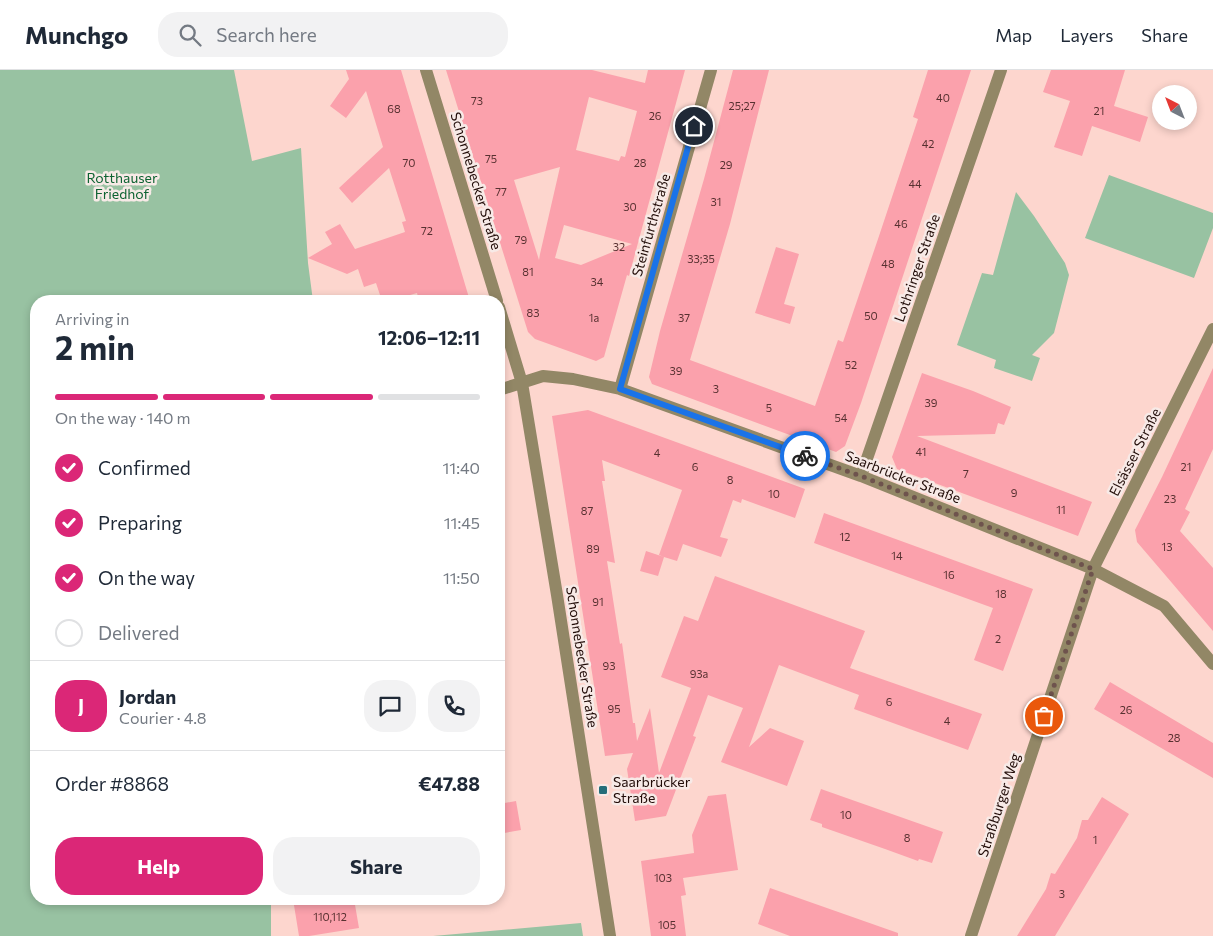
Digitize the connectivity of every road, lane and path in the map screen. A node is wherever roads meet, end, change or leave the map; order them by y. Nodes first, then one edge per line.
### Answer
1 (426, 70) edge
2 (711, 70) edge
3 (1000, 70) edge
4 (495, 295) edge
5 (505, 327) edge
6 (1213, 329) edge
7 (1208, 351) edge
8 (522, 383) junction
9 (505, 388) edge
10 (620, 389) junction
11 (861, 476) junction
12 (1093, 569) junction
13 (1213, 664) edge
14 (610, 936) edge
15 (971, 936) edge

1 - 4 street, Schonnebecker Straße
2 - 10 street, Steinfurthstraße
3 - 11 street, Lothringer Straße
5 - 8 street, Schonnebecker Straße
6 - 7 street, Elsässer Straße
7 - 12 street, Elsässer Straße
8 - 9 street
8 - 10 street, Saarbrücker Straße
8 - 14 street, Schonnebecker Straße
10 - 11 street, Saarbrücker Straße
11 - 12 street, Saarbrücker Straße
12 - 13 street, Saarbrücker Straße
12 - 15 street, Straßburger Weg

